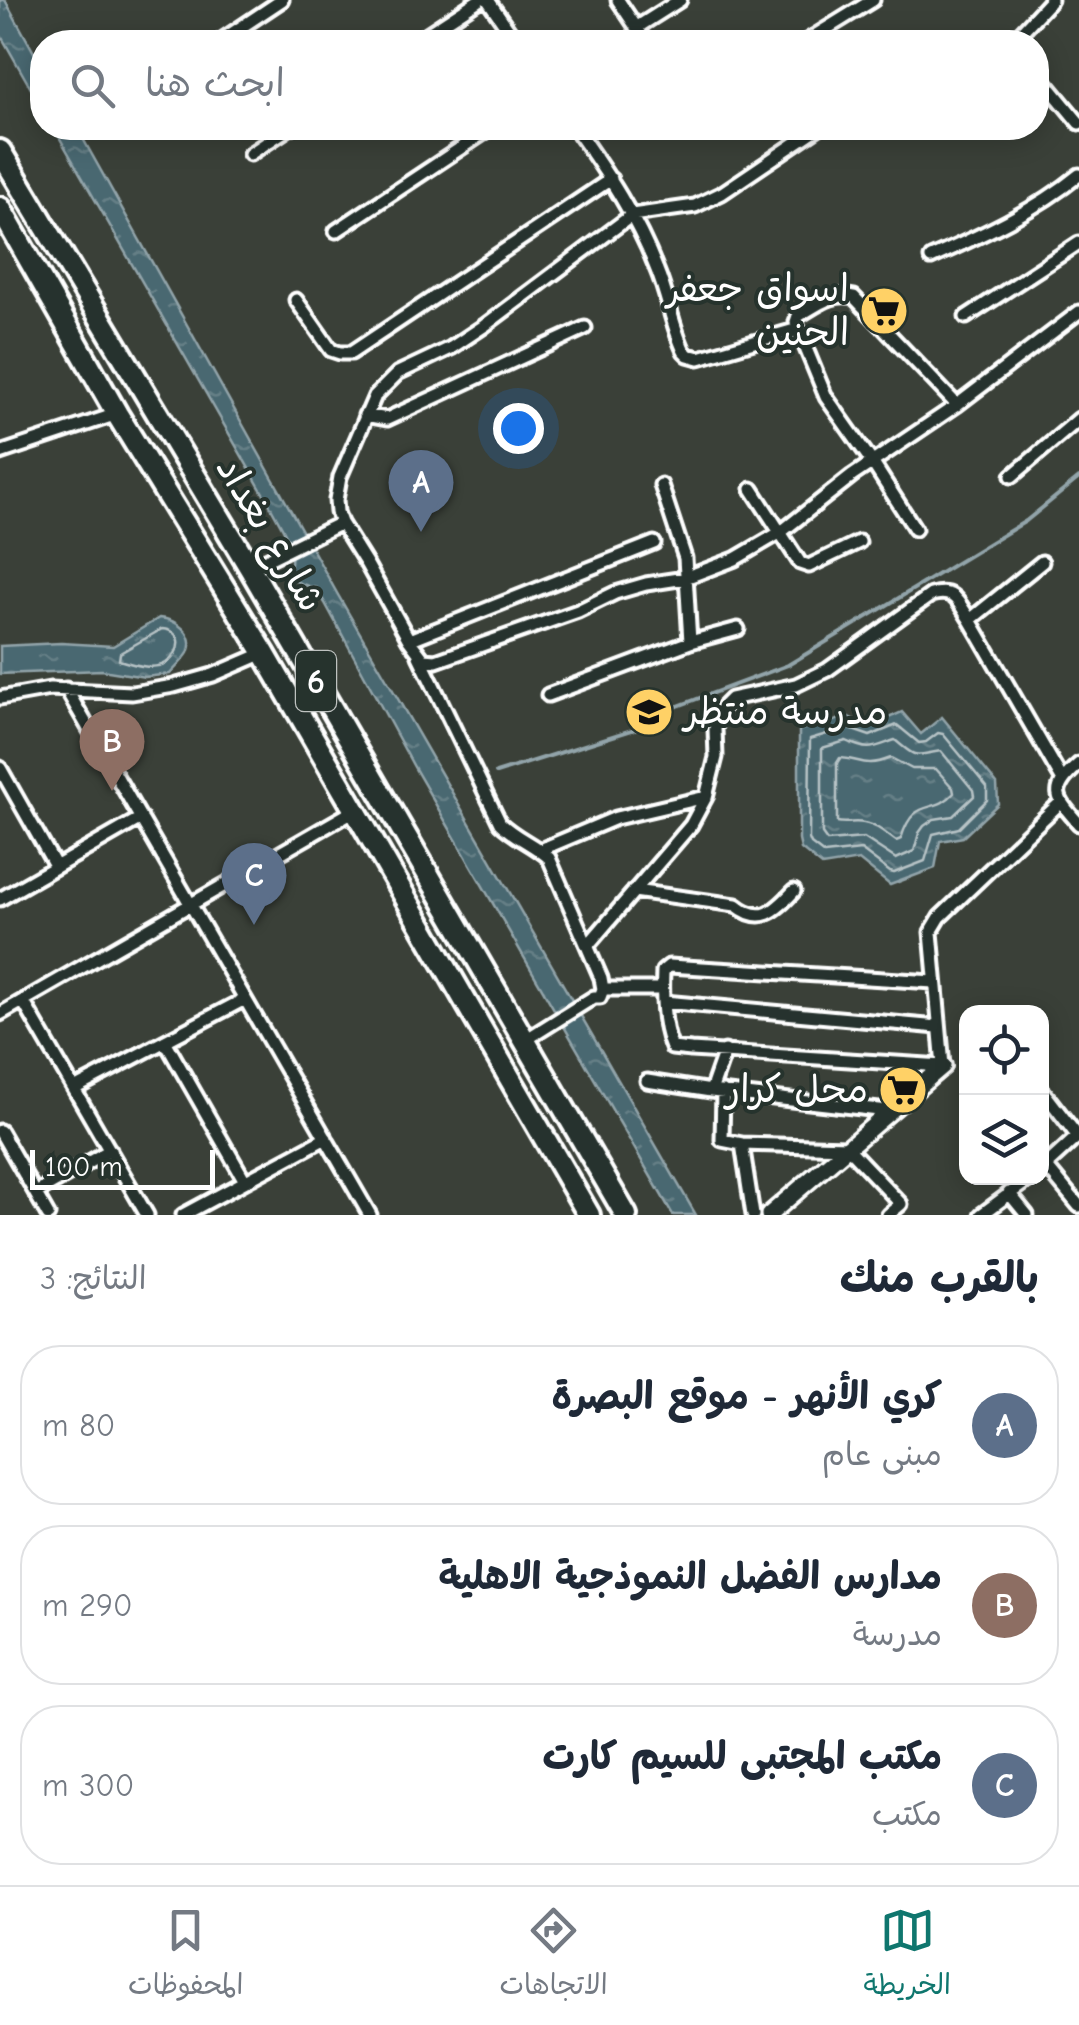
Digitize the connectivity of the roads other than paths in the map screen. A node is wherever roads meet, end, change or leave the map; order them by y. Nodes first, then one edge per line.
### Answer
1 (282, 0) edge
2 (479, 0) edge
3 (488, 0) edge
4 (618, 0) edge
5 (680, 0) edge
6 (873, 0) edge
7 (1050, 0) edge
8 (636, 28) joint
9 (237, 30) edge
10 (434, 30) edge
11 (509, 30) edge
12 (824, 30) edge
13 (1024, 30) edge
14 (1049, 87) edge
15 (1079, 123) edge
16 (271, 140) edge
17 (473, 140) edge
18 (584, 140) edge
19 (800, 140) edge
20 (0, 151) edge
21 (250, 154) dead end
22 (1079, 175) edge
23 (611, 179) junction
24 (0, 208) edge
25 (632, 215) junction
26 (336, 231) dead end
27 (1079, 242) edge
28 (930, 258) dead end
29 (296, 300) dead end
30 (1079, 312) edge
31 (966, 316) dead end
32 (585, 328) dead end
33 (798, 329) junction
34 (957, 405) junction
35 (117, 414) junction
36 (365, 416) junction
37 (1079, 419) edge
38 (0, 453) edge
39 (872, 462) junction
40 (1012, 476) dead end
41 (661, 485) dead end
42 (752, 489) dead end
43 (341, 523) junction
44 (915, 529) dead end
45 (781, 532) junction
46 (859, 542) dead end
47 (654, 543) dead end
48 (1042, 562) dead end
49 (250, 568) junction
50 (685, 578) junction
51 (970, 620) junction
52 (738, 629) dead end
53 (408, 640) junction
54 (690, 642) junction
55 (264, 652) junction
56 (420, 656) junction
57 (66, 689) junction
58 (548, 695) dead end
59 (0, 698) edge
60 (1079, 764) edge
61 (0, 768) edge
62 (1062, 779) junction
63 (706, 798) junction
64 (1060, 803) junction
65 (355, 810) junction
66 (141, 818) junction
67 (1079, 824) edge
68 (540, 850) junction
69 (56, 867) junction
70 (634, 891) junction
71 (794, 891) dead end
72 (0, 899) edge
73 (191, 904) junction
74 (588, 945) junction
75 (934, 982) junction
76 (598, 993) junction
77 (663, 996) junction
78 (245, 998) junction
79 (23, 1001) junction
80 (0, 1014) edge
81 (938, 1028) junction
82 (532, 1037) junction
83 (166, 1041) junction
84 (724, 1051) junction
85 (943, 1066) junction
86 (647, 1080) dead end
87 (74, 1089) junction
88 (717, 1092) junction
89 (1046, 1095) edge
90 (888, 1111) junction
91 (0, 1131) edge
92 (1078, 1136) edge
93 (326, 1138) junction
94 (742, 1144) junction
95 (847, 1147) junction
96 (110, 1150) junction
97 (1049, 1161) edge
98 (1049, 1173) edge
99 (245, 1181) junction
100 (1020, 1185) edge
101 (36, 1192) junction
102 (1009, 1193) junction
103 (1079, 1206) edge
104 (367, 1214) edge
105 (48, 1215) edge
106 (147, 1215) edge
107 (182, 1215) edge
108 (589, 1215) edge
109 (626, 1215) edge
110 (753, 1215) edge
111 (769, 1215) edge
112 (888, 1215) edge
113 (981, 1215) edge
114 (1027, 1215) edge

1 - 9 street
2 - 10 street
3 - 11 street
4 - 8 street
5 - 8 street
6 - 12 street
7 - 13 street
14 - 15 street
16 - 21 street
17 - 26 street
18 - 23 street
19 - 25 street
20 - 49 highway, شارع بغداد / 6
22 - 28 street
23 - 25 street
23 - 29 street
24 - 35 highway, شارع بغداد / 6
25 - 33 street
25 - 36 street
27 - 31 street
30 - 34 street
32 - 36 street
33 - 34 street
33 - 39 street
34 - 39 street
35 - 38 street
35 - 55 highway, شارع بغداد / 6
36 - 43 street
37 - 40 street
39 - 44 street
39 - 45 street
41 - 50 street
42 - 45 street
43 - 49 street
43 - 53 street
45 - 46 street
45 - 50 street
47 - 53 street
48 - 51 street
49 - 82 highway, شارع بغداد / 6
50 - 54 street
50 - 56 street
51 - 62 street
51 - 63 street
52 - 54 street
53 - 56 street
54 - 58 street
55 - 57 street
55 - 65 highway, شارع بغداد / 6
56 - 68 street
57 - 59 street
57 - 66 street
60 - 62 street
61 - 69 street
62 - 64 street
63 - 68 street
63 - 70 street
64 - 67 street
64 - 75 street
65 - 73 street
65 - 108 highway, شارع بغداد / 6
66 - 69 street
66 - 73 street
68 - 74 street
69 - 72 street
70 - 71 street
70 - 74 street
73 - 78 street
73 - 79 street
74 - 76 street
75 - 77 street
75 - 81 street
76 - 77 street
76 - 82 street
77 - 81 street
77 - 84 street
78 - 83 street
78 - 93 street
79 - 80 street
79 - 87 street
81 - 85 street
82 - 109 highway, شارع بغداد / 6
83 - 87 street
83 - 99 street
84 - 85 street
84 - 88 street
85 - 90 street
86 - 88 street
87 - 96 street
88 - 90 street
88 - 94 street
89 - 92 street
90 - 95 street
91 - 101 street
92 - 97 street
93 - 99 street
93 - 104 street
94 - 95 street
94 - 110 street
95 - 111 street
95 - 112 street
96 - 101 street
96 - 106 street
98 - 103 street
99 - 107 street
100 - 102 street
101 - 105 street
102 - 113 street
102 - 114 street

